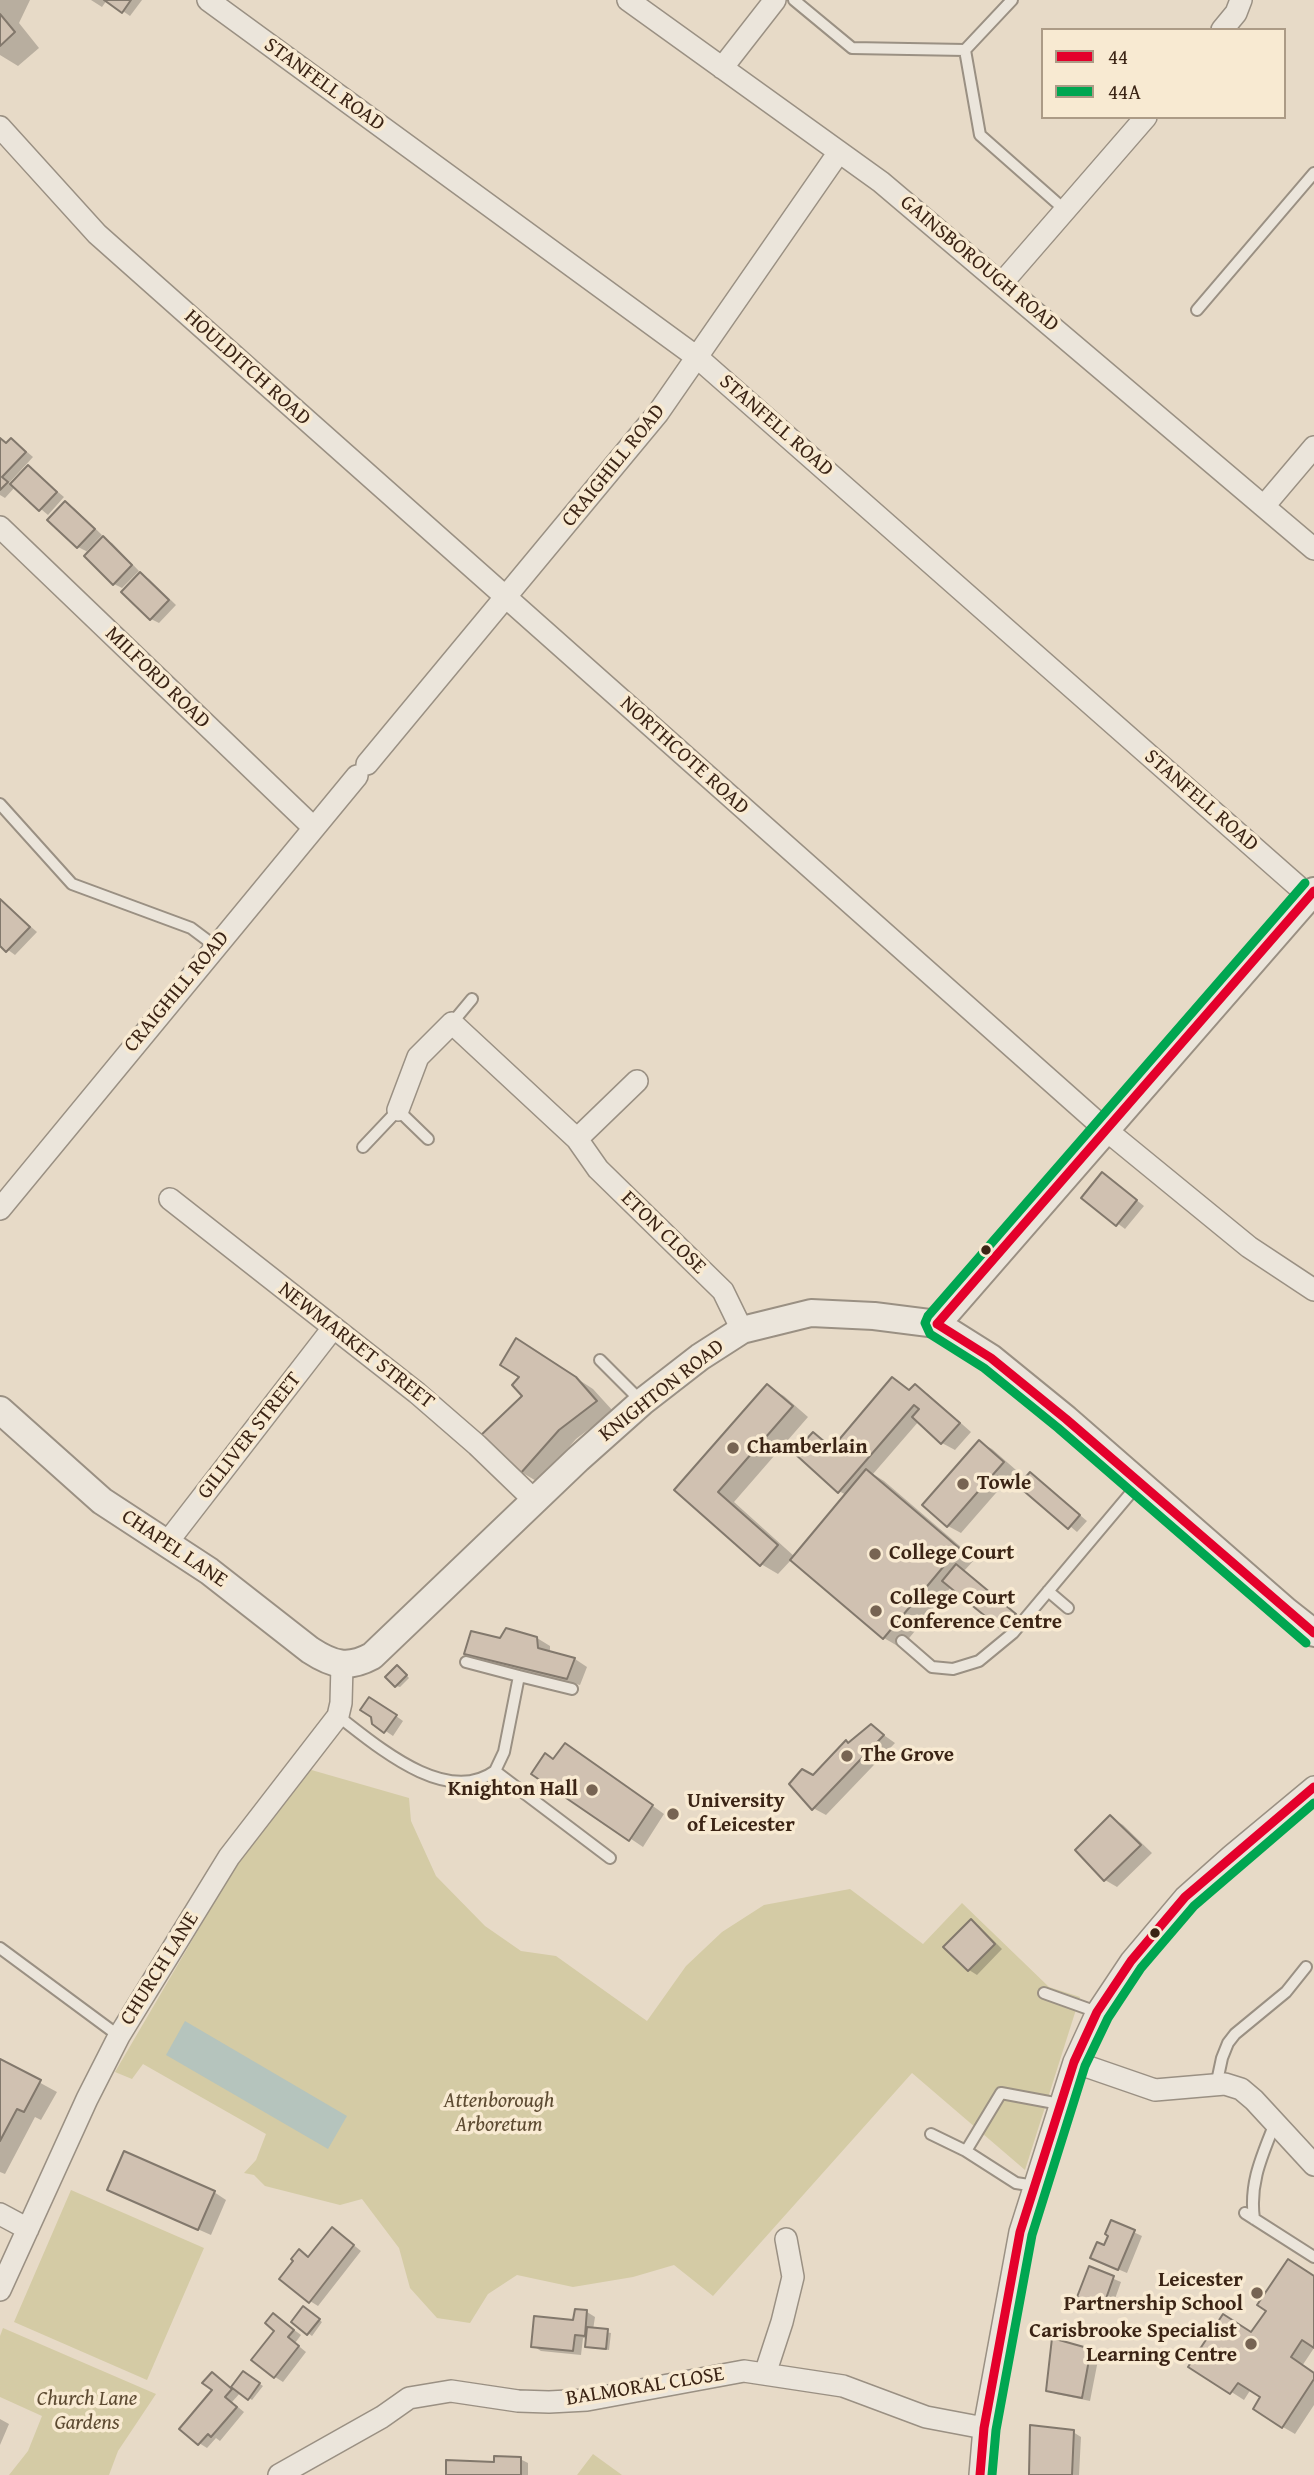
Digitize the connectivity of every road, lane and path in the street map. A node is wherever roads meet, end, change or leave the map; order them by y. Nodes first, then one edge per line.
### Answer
1 (208, 0) edge
2 (628, 0) edge
3 (775, 0) edge
4 (794, 0) edge
5 (1012, 0) edge
6 (1241, 0) edge
7 (1224, 28) edge
8 (965, 50) junction
9 (722, 68) junction
10 (1144, 119) edge
11 (0, 127) edge
12 (839, 152) junction
13 (1314, 173) edge
14 (1065, 210) junction
15 (1002, 283) junction
16 (1197, 310) dead end
17 (698, 358) junction
18 (1314, 447) edge
19 (1264, 506) junction
20 (0, 527) edge
21 (1314, 549) edge
22 (506, 597) junction
23 (0, 804) edge
24 (314, 828) junction
25 (1312, 894) edge
26 (215, 946) junction
27 (472, 999) dead end
28 (452, 1023) junction
29 (637, 1081) dead end
30 (398, 1110) junction
31 (1106, 1130) junction
32 (428, 1139) dead end
33 (577, 1139) junction
34 (363, 1147) dead end
35 (170, 1199) dead end
36 (0, 1209) edge
37 (1314, 1290) edge
38 (937, 1324) junction
39 (333, 1328) junction
40 (742, 1330) junction
41 (600, 1360) dead end
42 (642, 1402) junction
43 (0, 1410) edge
44 (1140, 1482) junction
45 (534, 1500) junction
46 (166, 1544) junction
47 (1048, 1591) junction
48 (1068, 1608) dead end
49 (1314, 1633) edge
50 (902, 1641) dead end
51 (466, 1662) dead end
52 (351, 1664) junction
53 (519, 1676) junction
54 (572, 1689) dead end
55 (334, 1720) junction
56 (495, 1771) junction
57 (1314, 1787) edge
58 (610, 1858) dead end
59 (0, 1948) edge
60 (1306, 1967) dead end
61 (1044, 1993) dead end
62 (1097, 2012) junction
63 (119, 2036) junction
64 (1074, 2062) junction
65 (1216, 2085) junction
66 (1060, 2104) junction
67 (1275, 2123) junction
68 (931, 2134) dead end
69 (966, 2151) junction
70 (1314, 2165) edge
71 (1035, 2186) junction
72 (0, 2214) edge
73 (28, 2229) junction
74 (786, 2239) dead end
75 (1314, 2257) edge
76 (0, 2290) edge
77 (765, 2374) junction
78 (984, 2428) junction
79 (279, 2475) edge
80 (980, 2475) edge

1 - 17 street, STANFELL ROAD
2 - 9 street, GAINSBOROUGH ROAD
3 - 9 street
4 - 8 lane
5 - 8 lane
6 - 7 street
8 - 14 lane
9 - 12 street, GAINSBOROUGH ROAD
10 - 14 street
11 - 22 street, HOULDITCH ROAD
12 - 15 street, GAINSBOROUGH ROAD
12 - 17 street, CRAIGHILL ROAD
13 - 16 lane
14 - 15 street
15 - 19 street, GAINSBOROUGH ROAD
17 - 22 street, CRAIGHILL ROAD
17 - 25 street, STANFELL ROAD
18 - 19 street
19 - 21 street, GAINSBOROUGH ROAD
20 - 24 street, MILFORD ROAD
22 - 24 street, CRAIGHILL ROAD
22 - 31 street, NORTHCOTE ROAD
23 - 26 lane
24 - 26 street, CRAIGHILL ROAD
25 - 31 street
26 - 36 street, CRAIGHILL ROAD
27 - 28 lane
28 - 30 street
28 - 33 street, ETON CLOSE
29 - 33 street
30 - 32 lane
30 - 34 lane
31 - 37 street, NORTHCOTE ROAD
31 - 38 street
33 - 40 street, ETON CLOSE
35 - 39 street, NEWMARKET STREET
38 - 40 street, KNIGHTON ROAD
38 - 44 street, KNIGHTON ROAD
39 - 45 street, NEWMARKET STREET
39 - 46 street, GILLIVER STREET
40 - 42 street, KNIGHTON ROAD
41 - 42 lane
42 - 45 street, KNIGHTON ROAD
43 - 46 street, CHAPEL LANE
44 - 47 lane
44 - 49 street, KNIGHTON ROAD
45 - 52 street, KNIGHTON ROAD
46 - 52 street, CHAPEL LANE
47 - 48 lane
47 - 50 lane
51 - 53 lane
52 - 55 street
53 - 54 lane
53 - 56 lane
55 - 56 lane
55 - 63 street, CHURCH LANE
56 - 58 lane
57 - 62 street
59 - 63 lane
60 - 65 lane
61 - 62 lane
62 - 64 street
63 - 73 street, CHURCH LANE
64 - 65 street
64 - 66 street
65 - 67 street
66 - 69 lane
66 - 71 street
67 - 70 street
67 - 75 lane
68 - 69 lane
69 - 71 lane
71 - 78 street
72 - 73 street
73 - 76 street, CHURCH LANE
74 - 77 street
77 - 78 street, BALMORAL CLOSE
77 - 79 street, BALMORAL CLOSE
78 - 80 street

